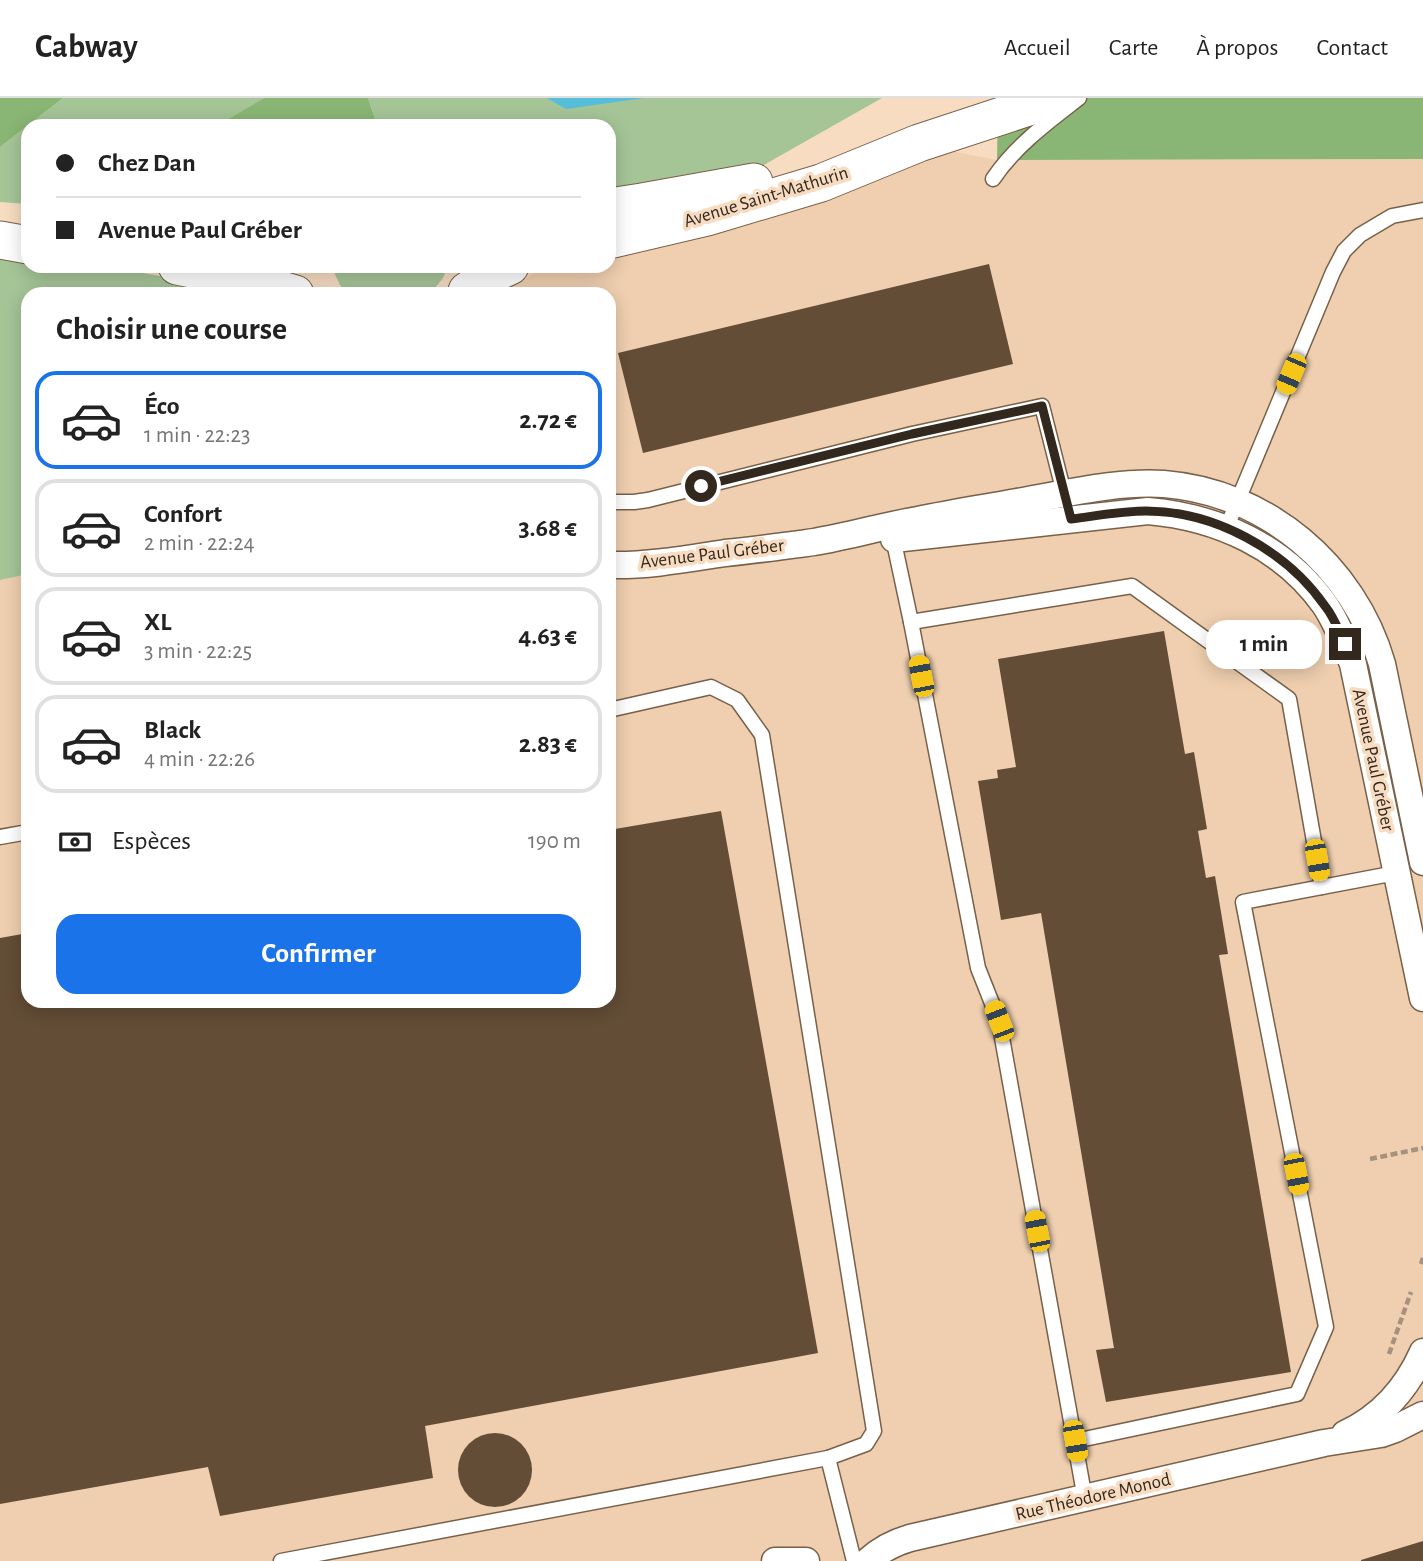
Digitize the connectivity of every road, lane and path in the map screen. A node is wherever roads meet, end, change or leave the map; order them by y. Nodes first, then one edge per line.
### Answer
1 (1056, 98) edge
2 (1079, 98) edge
3 (919, 143) junction
4 (993, 179) dead end
5 (616, 206) edge
6 (1423, 210) edge
7 (0, 219) edge
8 (21, 221) edge
9 (616, 238) edge
10 (0, 240) edge
11 (21, 244) edge
12 (212, 273) edge
13 (494, 273) edge
14 (469, 284) edge
15 (271, 287) edge
16 (1238, 501) junction
17 (616, 503) edge
18 (1068, 506) junction
19 (1226, 529) junction
20 (891, 532) junction
21 (616, 565) edge
22 (911, 622) junction
23 (616, 708) edge
24 (1419, 822) edge
25 (1387, 827) junction
26 (21, 833) edge
27 (0, 837) edge
28 (1423, 862) edge
29 (1423, 868) edge
30 (1397, 873) junction
31 (1322, 887) junction
32 (1423, 998) edge
33 (1423, 1148) edge
34 (1370, 1159) dead end
35 (1423, 1258) edge
36 (1421, 1264) dead end
37 (1411, 1292) dead end
38 (1423, 1352) edge
39 (1386, 1363) dead end
40 (1423, 1415) edge
41 (1075, 1441) junction
42 (1324, 1443) junction
43 (828, 1458) junction
44 (1086, 1499) junction
45 (281, 1561) edge
46 (775, 1561) edge
47 (806, 1561) edge
48 (854, 1561) edge
49 (868, 1561) edge

1 - 3 street, Avenue Saint-Mathurin
2 - 4 lane
3 - 5 street, Avenue Saint-Mathurin
3 - 9 street, Avenue Saint-Mathurin
6 - 16 lane
7 - 8 street
10 - 11 street
12 - 15 street
13 - 14 street
16 - 18 street, Avenue Paul Gréber
16 - 19 lane
16 - 24 street, Avenue Paul Gréber
17 - 18 lane
18 - 19 street, Avenue Paul Gréber
18 - 20 street, Avenue Paul Gréber
19 - 25 street, Avenue Paul Gréber
20 - 21 street, Avenue Paul Gréber
20 - 22 lane
22 - 31 lane
22 - 41 lane
23 - 43 lane
24 - 25 lane
24 - 28 street, Avenue Paul Gréber
25 - 30 street, Avenue Paul Gréber
26 - 27 lane
29 - 30 lane
30 - 31 lane
30 - 32 street, Avenue Paul Gréber
31 - 41 lane
33 - 34 path
35 - 36 path
37 - 39 path
38 - 42 street, Rue Théodore Monod
40 - 42 street, Rue Théodore Monod
41 - 44 lane
42 - 44 street, Rue Théodore Monod
43 - 45 lane
43 - 48 lane
44 - 49 street, Rue Théodore Monod
46 - 47 street

